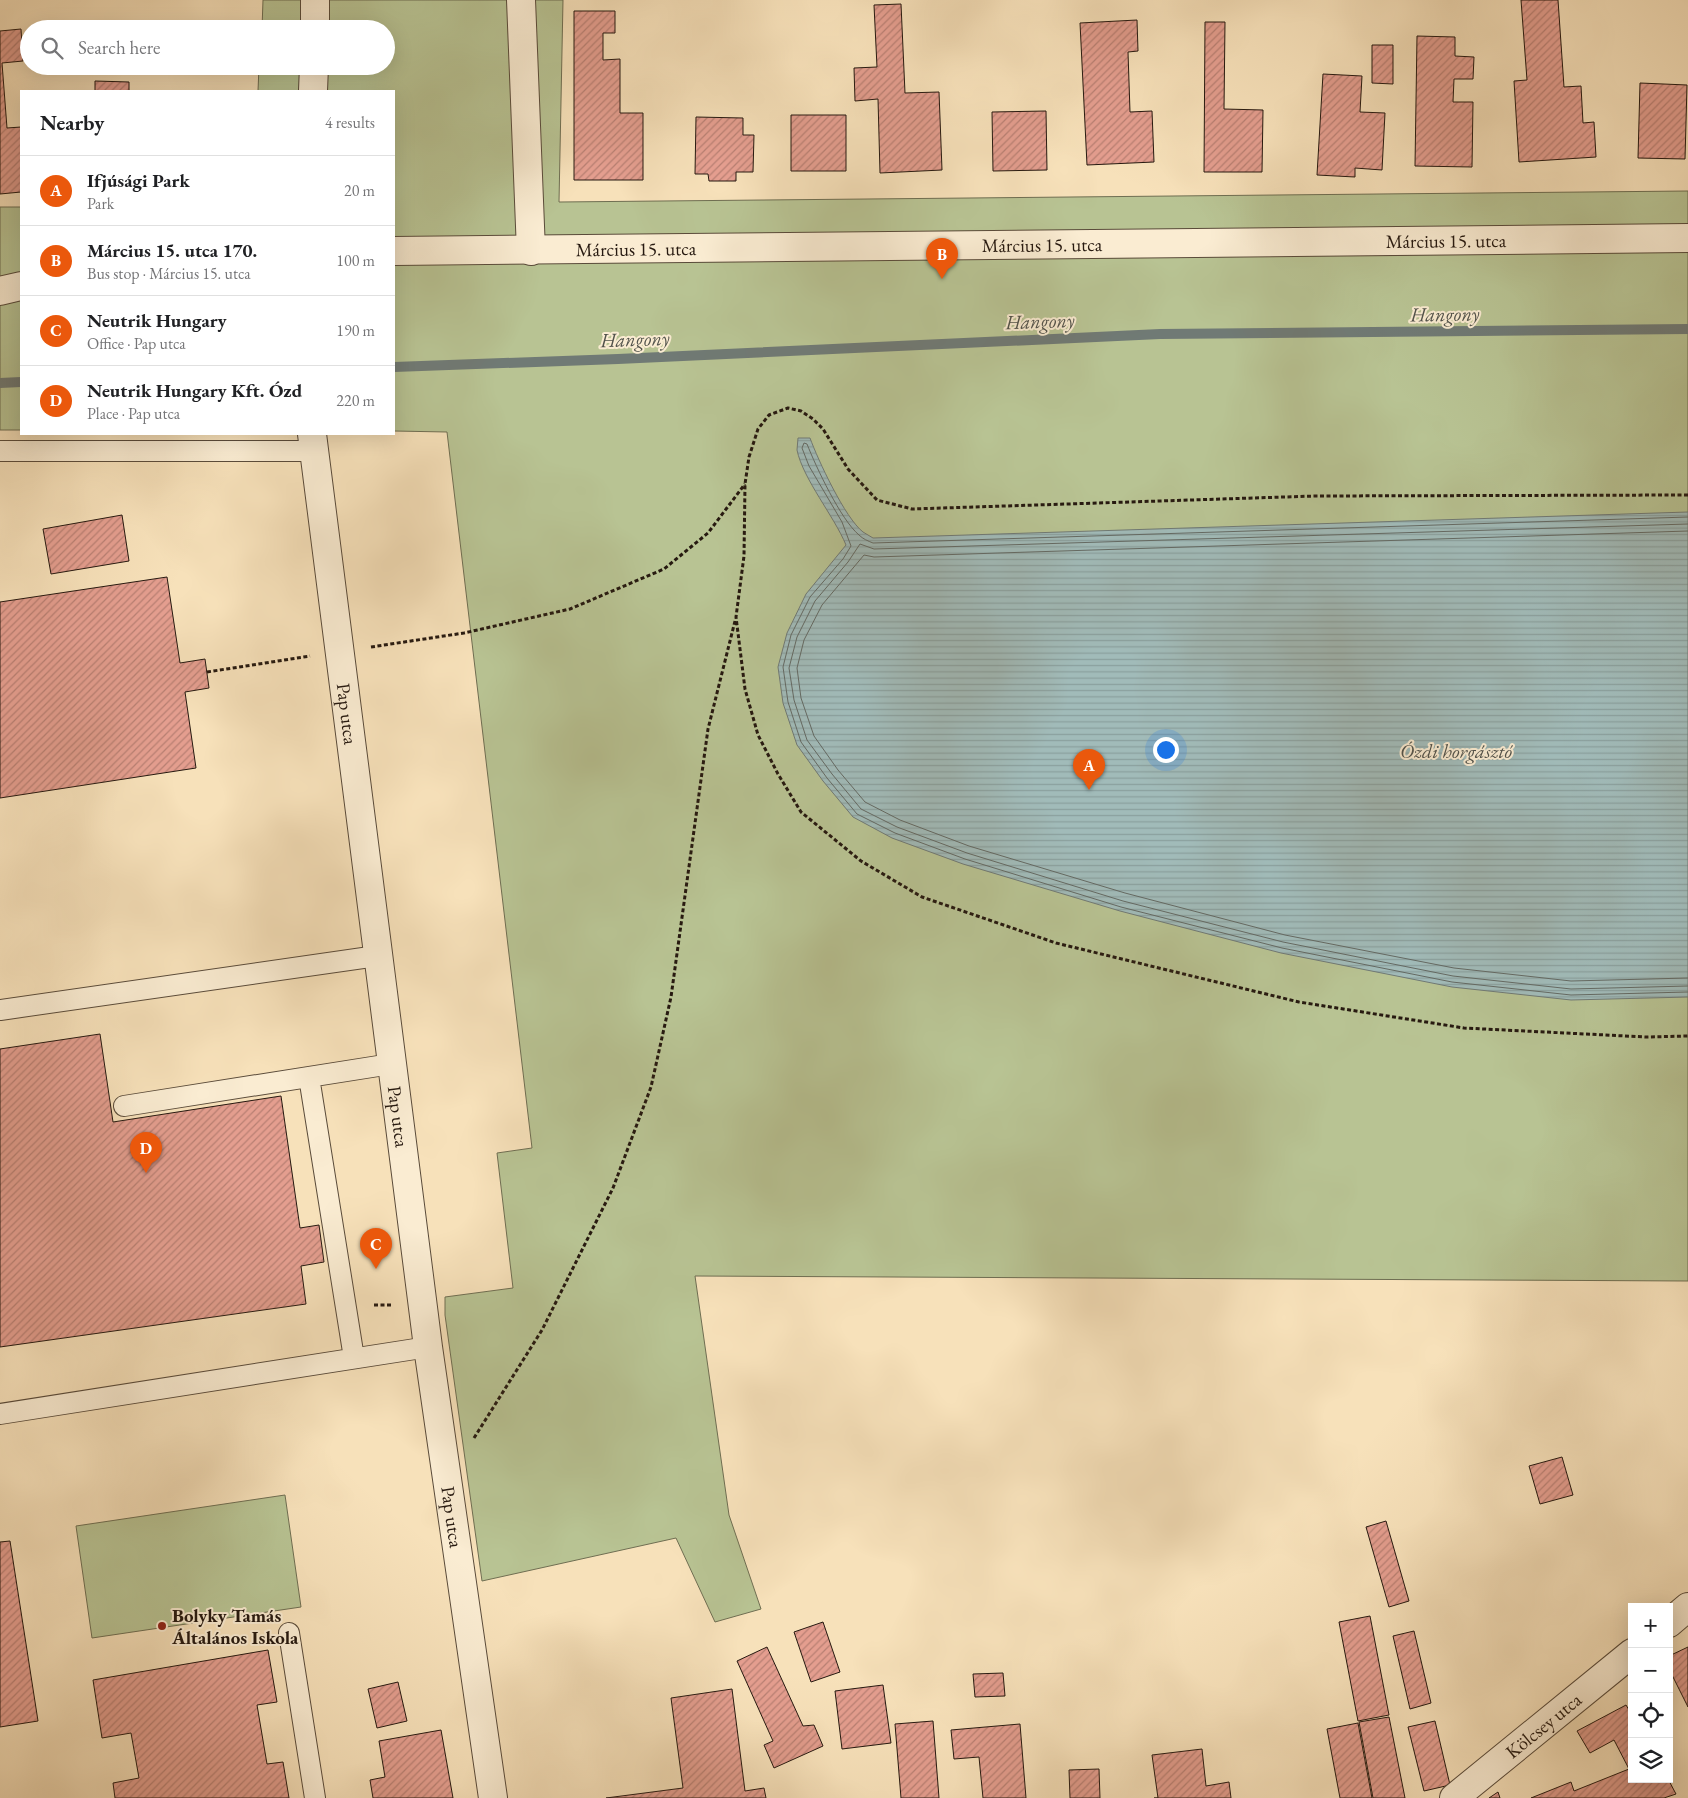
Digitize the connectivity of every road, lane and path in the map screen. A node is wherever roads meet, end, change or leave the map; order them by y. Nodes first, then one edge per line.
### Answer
1 (315, 0) edge
2 (521, 0) edge
3 (315, 20) edge
4 (314, 75) edge
5 (313, 90) edge
6 (1688, 238) edge
7 (395, 251) edge
8 (531, 251) junction
9 (20, 286) edge
10 (0, 291) edge
11 (313, 443) edge
12 (0, 451) edge
13 (745, 484) junction
14 (1688, 494) edge
15 (736, 617) junction
16 (370, 647) dead end
17 (312, 655) dead end
18 (206, 672) dead end
19 (377, 956) junction
20 (0, 1010) edge
21 (1688, 1036) edge
22 (390, 1064) junction
23 (308, 1077) junction
24 (124, 1106) dead end
25 (428, 1347) junction
26 (354, 1358) junction
27 (0, 1414) edge
28 (473, 1439) dead end
29 (1688, 1607) edge
30 (1673, 1620) edge
31 (289, 1633) dead end
32 (1628, 1656) edge
33 (315, 1798) edge
34 (493, 1798) edge
35 (1454, 1798) edge

1 - 3 street
2 - 8 street
4 - 5 street
6 - 8 street, Március 15. utca
7 - 8 street, Március 15. utca
9 - 10 street
11 - 12 lane
11 - 19 street, Pap utca
13 - 14 path
13 - 15 path
13 - 16 path
15 - 21 path
15 - 28 path
17 - 18 path
19 - 20 lane
19 - 22 street, Pap utca
22 - 23 lane
22 - 25 street, Pap utca
23 - 24 lane
23 - 26 lane
25 - 26 lane
25 - 34 street, Pap utca
26 - 27 lane
29 - 30 street
31 - 33 lane
32 - 35 street, Kölcsey utca

